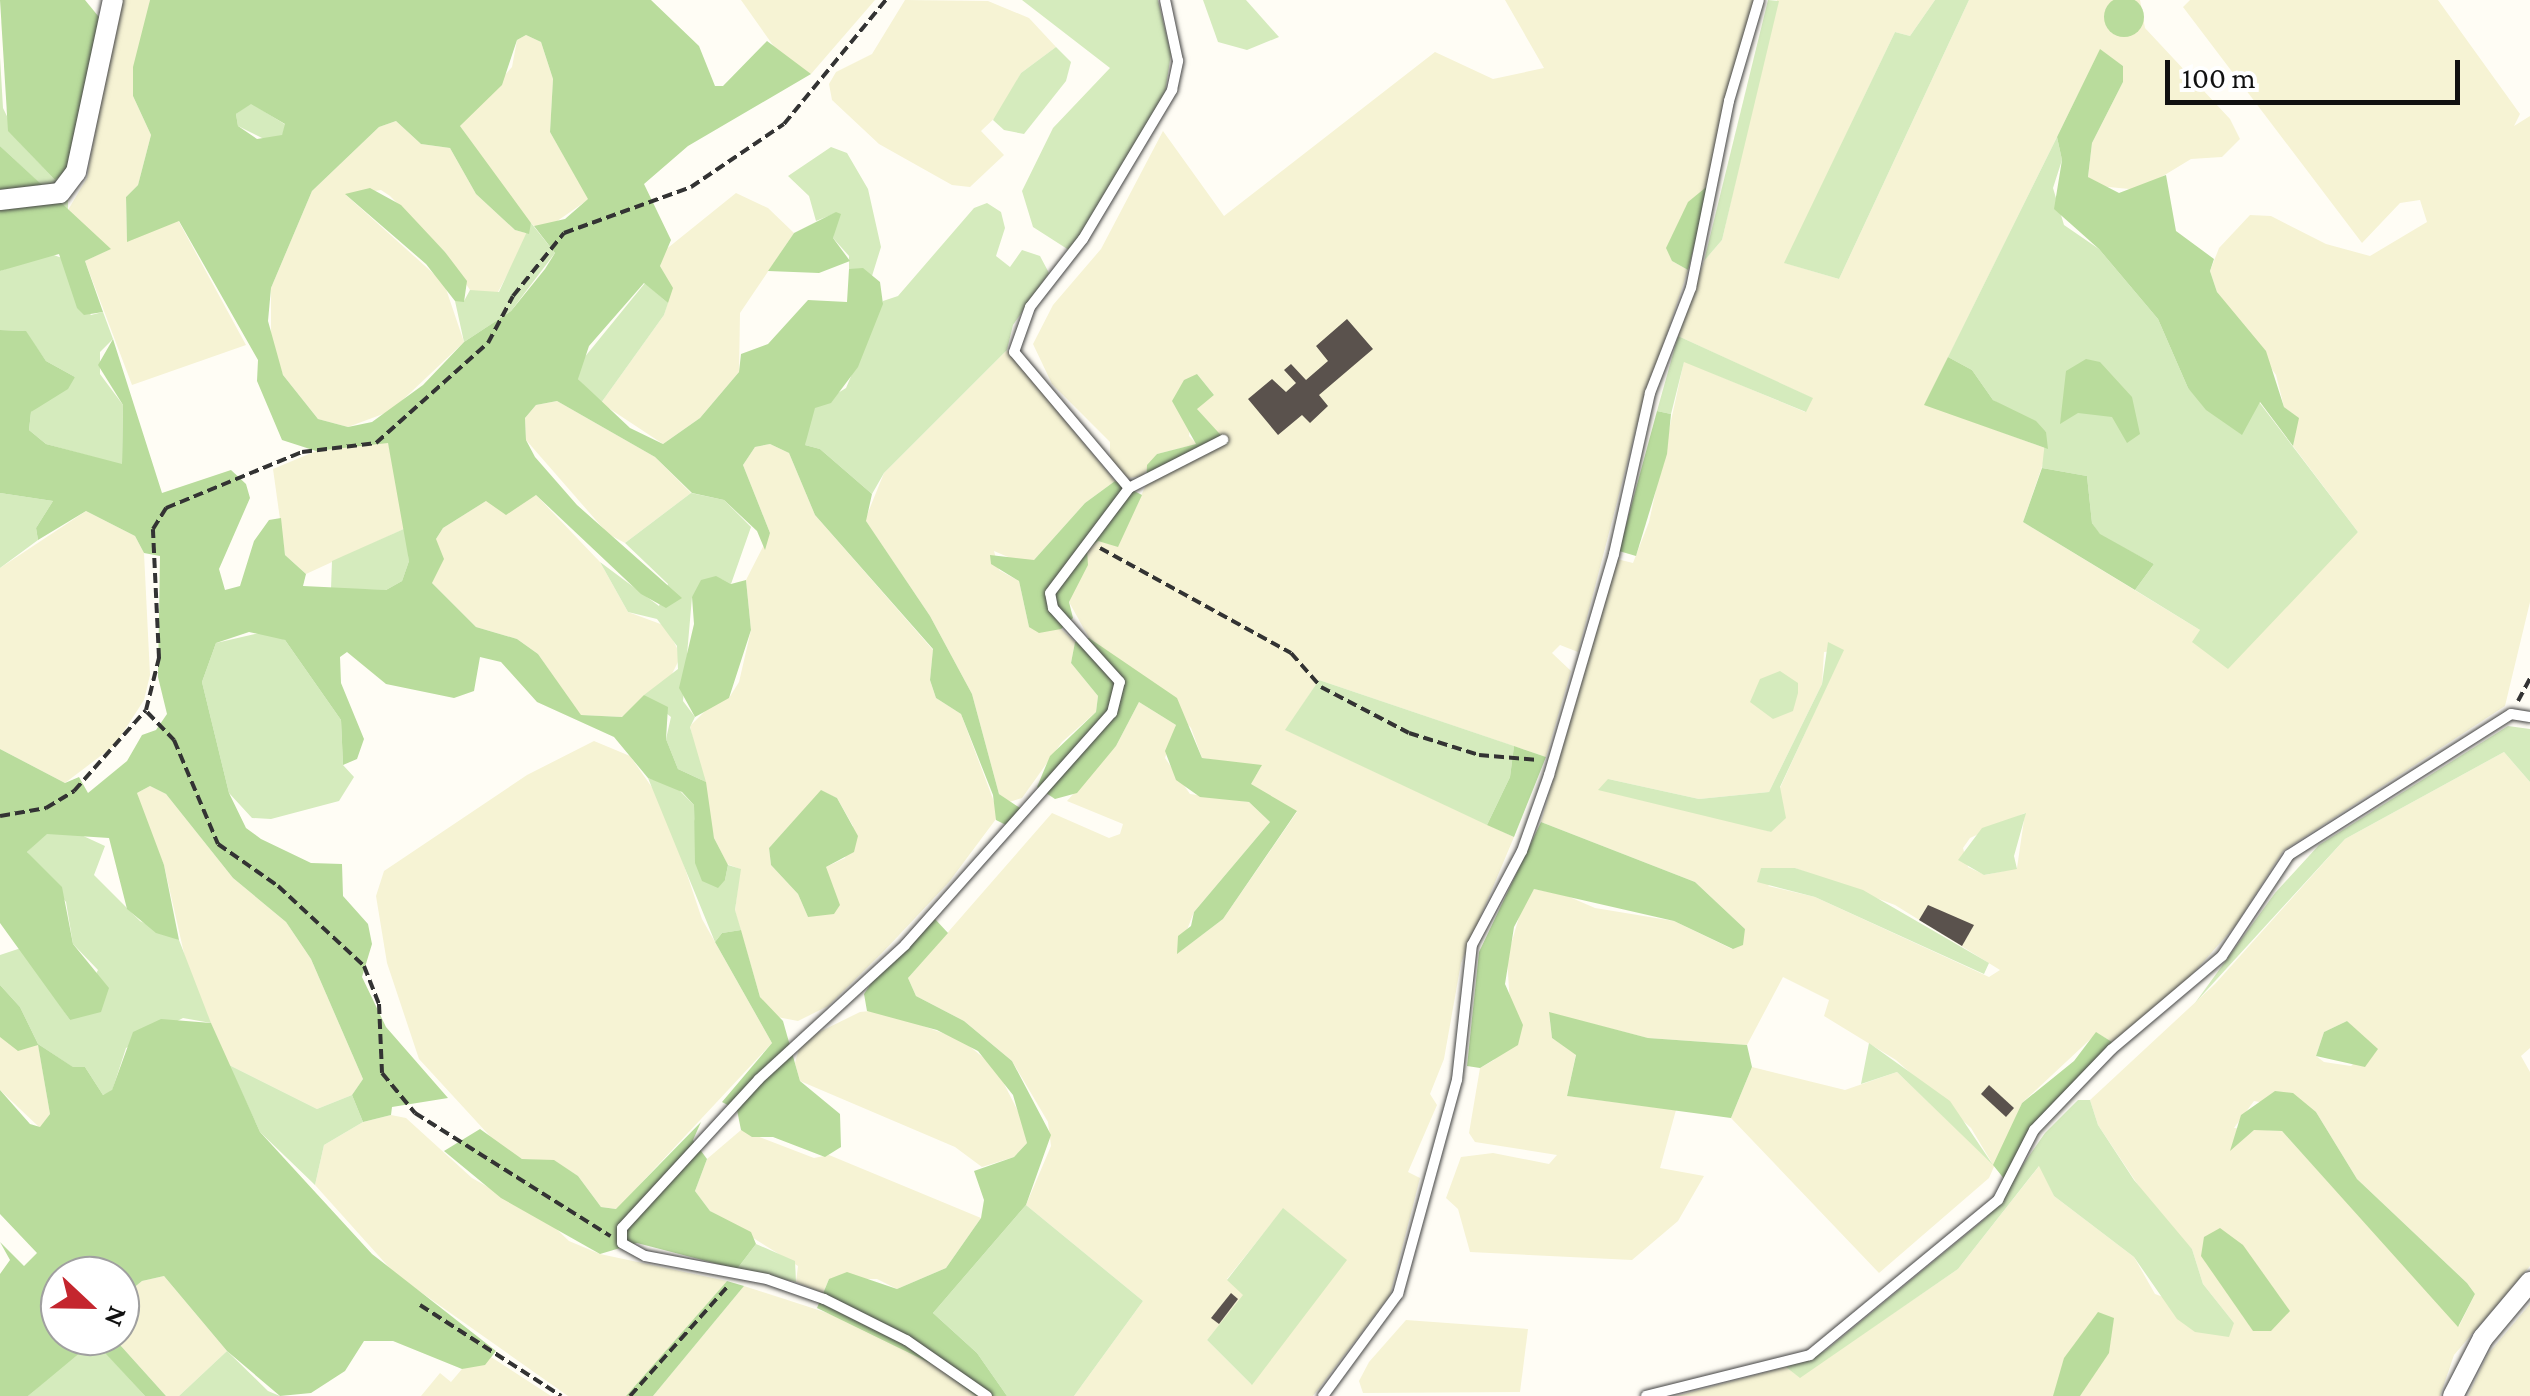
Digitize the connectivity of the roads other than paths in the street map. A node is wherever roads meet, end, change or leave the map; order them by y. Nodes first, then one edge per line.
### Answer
1 (112, 0) edge
2 (1165, 0) edge
3 (1758, 0) edge
4 (0, 200) edge
5 (1223, 440) dead end
6 (1129, 488) junction
7 (2530, 716) edge
8 (2530, 1282) edge
9 (987, 1396) edge
10 (1323, 1396) edge
11 (1646, 1396) edge
12 (2453, 1396) edge

1 - 4 street
2 - 6 lane
3 - 10 lane
5 - 6 lane
6 - 9 lane
7 - 11 lane
8 - 12 street

